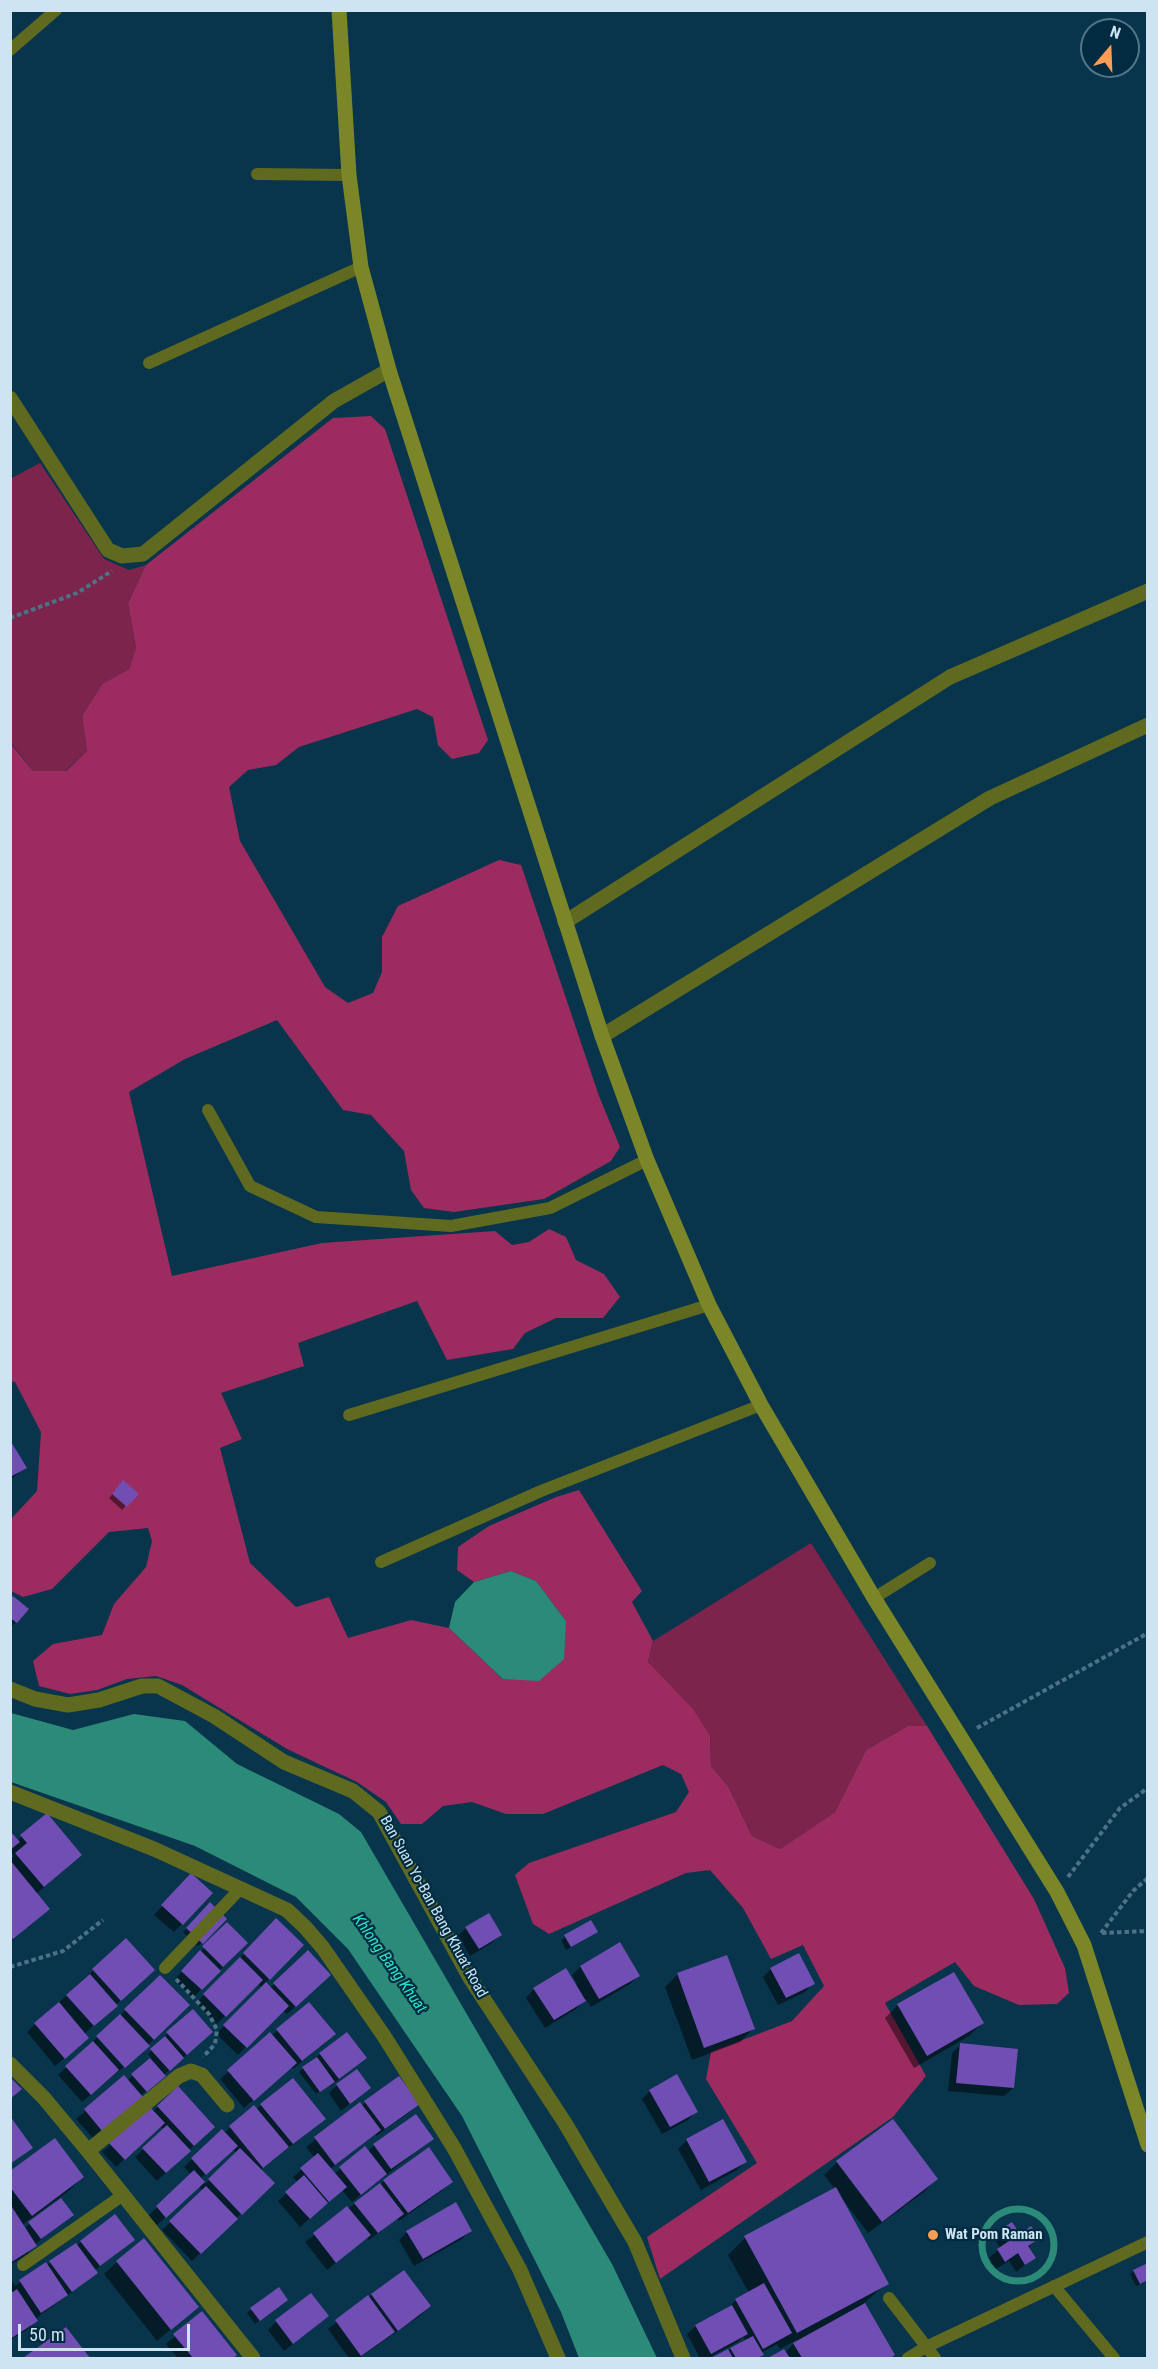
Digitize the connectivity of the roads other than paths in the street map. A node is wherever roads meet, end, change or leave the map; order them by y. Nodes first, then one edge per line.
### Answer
1 (56, 10) edge
2 (339, 10) edge
3 (10, 50) edge
4 (257, 174) dead end
5 (349, 175) junction
6 (361, 267) junction
7 (149, 363) dead end
8 (389, 370) junction
9 (10, 398) edge
10 (1148, 591) edge
11 (1148, 725) edge
12 (565, 922) junction
13 (602, 1036) junction
14 (208, 1110) dead end
15 (647, 1160) junction
16 (709, 1305) junction
17 (761, 1405) junction
18 (350, 1415) dead end
19 (381, 1562) dead end
20 (930, 1563) dead end
21 (874, 1598) junction
22 (10, 1689) edge
23 (10, 1792) edge
24 (240, 1889) junction
25 (165, 1968) road end
26 (10, 2064) edge
27 (227, 2105) dead end
28 (1148, 2145) edge
29 (88, 2151) junction
30 (123, 2195) junction
31 (1148, 2242) edge
32 (23, 2265) dead end
33 (1054, 2286) junction
34 (889, 2298) dead end
35 (926, 2347) junction
36 (253, 2358) edge
37 (558, 2358) edge
38 (682, 2358) edge
39 (908, 2358) edge
40 (935, 2358) edge
41 (1114, 2358) edge

1 - 3 lane
2 - 5 main road
4 - 5 lane
5 - 6 main road
6 - 7 lane
6 - 8 main road
8 - 9 street
8 - 12 main road
10 - 12 street
11 - 13 street
12 - 13 main road
13 - 15 main road
14 - 15 lane
15 - 16 main road
16 - 17 main road
16 - 18 lane
17 - 19 lane
17 - 21 main road
20 - 21 lane
21 - 28 main road
22 - 38 street, Ban Suan Yo-Ban Bang Khuat Road
23 - 24 street
24 - 25 lane
24 - 37 street
26 - 29 street
27 - 29 street
29 - 30 street
30 - 32 lane
30 - 36 street
31 - 33 lane
33 - 35 lane
33 - 41 lane
34 - 35 lane
35 - 39 lane
35 - 40 lane

